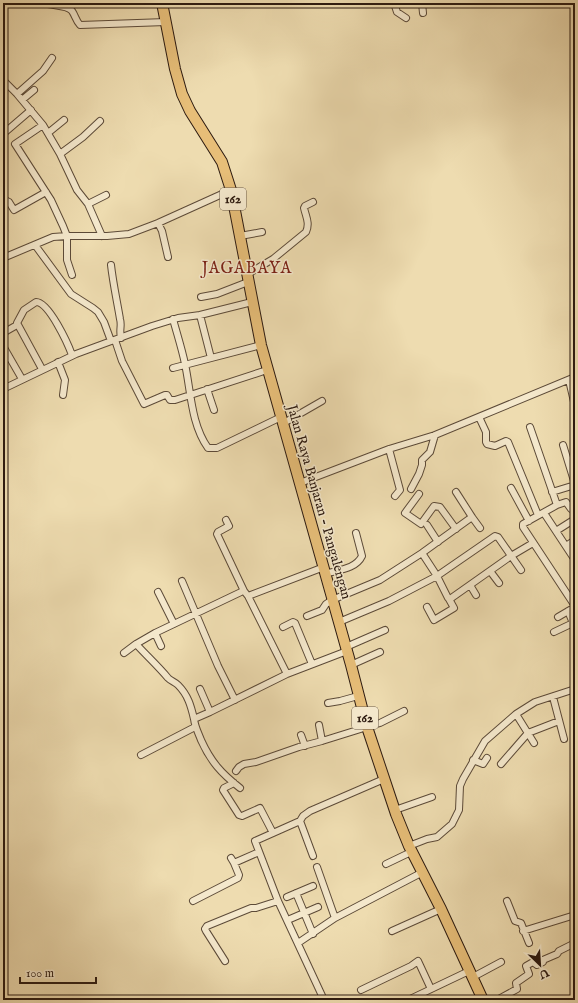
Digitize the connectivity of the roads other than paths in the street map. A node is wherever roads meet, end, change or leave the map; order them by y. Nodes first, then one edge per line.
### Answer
1 (44, 3) edge
2 (162, 3) edge
3 (394, 3) edge
4 (422, 3) edge
5 (423, 13) dead end
6 (406, 18) dead end
7 (166, 22) junction
8 (52, 58) dead end
9 (3, 81) edge
10 (34, 90) dead end
11 (17, 94) junction
12 (22, 100) junction
13 (31, 110) junction
14 (64, 120) dead end
15 (100, 121) dead end
16 (43, 125) junction
17 (48, 133) junction
18 (3, 134) edge
19 (60, 154) junction
20 (231, 190) junction
21 (46, 192) junction
22 (106, 195) dead end
23 (3, 199) edge
24 (313, 202) dead end
25 (88, 204) junction
26 (158, 223) junction
27 (262, 232) dead end
28 (67, 236) junction
29 (102, 236) junction
30 (240, 236) junction
31 (35, 245) junction
32 (168, 257) dead end
33 (3, 258) edge
34 (111, 265) dead end
35 (72, 275) dead end
36 (247, 279) junction
37 (200, 297) dead end
38 (252, 302) junction
39 (200, 314) junction
40 (174, 319) junction
41 (17, 325) junction
42 (3, 333) edge
43 (122, 338) junction
44 (113, 341) junction
45 (260, 345) junction
46 (3, 346) edge
47 (72, 355) junction
48 (211, 358) junction
49 (58, 362) junction
50 (185, 365) junction
51 (173, 368) dead end
52 (42, 369) junction
53 (267, 370) junction
54 (572, 378) edge
55 (22, 379) junction
56 (3, 389) edge
57 (207, 389) junction
58 (191, 394) junction
59 (63, 395) dead end
60 (322, 401) dead end
61 (575, 406) edge
62 (214, 410) dead end
63 (480, 417) junction
64 (282, 420) junction
65 (530, 427) dead end
66 (435, 435) junction
67 (563, 446) dead end
68 (389, 449) junction
69 (300, 483) junction
70 (575, 485) edge
71 (511, 488) dead end
72 (411, 489) dead end
73 (456, 492) dead end
74 (552, 492) junction
75 (419, 494) dead end
76 (395, 496) dead end
77 (557, 505) junction
78 (575, 508) edge
79 (541, 514) junction
80 (472, 517) junction
81 (575, 519) edge
82 (226, 520) dead end
83 (529, 521) junction
84 (427, 525) dead end
85 (480, 528) dead end
86 (456, 529) junction
87 (556, 531) junction
88 (356, 533) dead end
89 (575, 540) edge
90 (438, 542) junction
91 (533, 543) junction
92 (566, 546) junction
93 (422, 553) junction
94 (511, 556) junction
95 (575, 560) edge
96 (324, 570) junction
97 (521, 570) dead end
98 (490, 571) junction
99 (437, 576) junction
100 (182, 581) dead end
101 (499, 583) dead end
102 (470, 585) junction
103 (158, 592) dead end
104 (246, 594) junction
105 (476, 595) dead end
106 (449, 599) junction
107 (332, 600) junction
108 (575, 606) edge
109 (427, 607) dead end
110 (568, 611) junction
111 (196, 614) junction
112 (307, 616) dead end
113 (558, 617) dead end
114 (339, 622) junction
115 (174, 624) junction
116 (283, 627) dead end
117 (385, 630) dead end
118 (554, 632) dead end
119 (155, 633) junction
120 (136, 644) junction
121 (161, 646) dead end
122 (347, 649) junction
123 (380, 652) dead end
124 (124, 653) dead end
125 (312, 664) junction
126 (351, 665) junction
127 (287, 674) junction
128 (200, 689) dead end
129 (575, 691) edge
130 (358, 696) junction
131 (553, 697) junction
132 (235, 700) junction
133 (328, 703) dead end
134 (210, 712) junction
135 (404, 712) dead end
136 (516, 714) junction
137 (194, 719) junction
138 (559, 721) junction
139 (319, 725) dead end
140 (195, 727) junction
141 (367, 727) junction
142 (528, 733) junction
143 (301, 735) dead end
144 (564, 739) dead end
145 (322, 741) junction
146 (534, 743) dead end
147 (305, 746) junction
148 (141, 755) dead end
149 (487, 758) dead end
150 (474, 760) junction
151 (501, 764) dead end
152 (236, 771) dead end
153 (384, 778) junction
154 (234, 783) junction
155 (240, 788) dead end
156 (432, 797) dead end
157 (395, 810) junction
158 (300, 821) junction
159 (272, 833) junction
160 (410, 849) junction
161 (259, 852) junction
162 (313, 856) dead end
163 (386, 864) dead end
164 (317, 867) dead end
165 (421, 873) junction
166 (313, 886) dead end
167 (296, 893) junction
168 (287, 897) dead end
169 (508, 900) dead end
170 (193, 901) dead end
171 (278, 901) junction
172 (318, 907) dead end
173 (441, 909) junction
174 (304, 913) junction
175 (575, 915) edge
176 (335, 918) junction
177 (290, 919) dead end
178 (392, 931) dead end
179 (524, 931) junction
180 (313, 934) junction
181 (298, 943) junction
182 (529, 943) dead end
183 (575, 943) edge
184 (225, 961) dead end
185 (501, 962) dead end
186 (471, 974) junction
187 (431, 989) junction
188 (361, 990) dead end
189 (575, 997) edge
190 (324, 1000) edge
191 (408, 1000) edge
192 (483, 1000) edge
193 (497, 1000) edge
194 (568, 1000) edge

1 - 7 street
2 - 7 main road, Jalan Raya Banjaran - Pangalengan / 162
3 - 6 street
4 - 5 street
7 - 20 main road, Jalan Raya Banjaran - Pangalengan / 162
8 - 11 street
9 - 11 street
10 - 12 street
11 - 12 street
12 - 13 street
13 - 16 street
13 - 18 street
14 - 17 street
15 - 19 street
16 - 17 street
16 - 21 street
17 - 19 street
19 - 25 street
20 - 26 street
20 - 30 main road, Jalan Raya Banjaran - Pangalengan / 162
21 - 23 street
21 - 28 street
22 - 25 street
24 - 36 street
25 - 29 street
26 - 29 street
26 - 32 street
27 - 30 street
28 - 29 street
28 - 31 street
28 - 35 street
30 - 36 main road, Jalan Raya Banjaran - Pangalengan / 162
31 - 33 street
31 - 44 street
34 - 43 street
36 - 37 street
36 - 38 main road, Jalan Raya Banjaran - Pangalengan / 162
38 - 39 street
38 - 45 main road, Jalan Raya Banjaran - Pangalengan
39 - 40 street
39 - 48 street
40 - 43 street
40 - 50 street
41 - 42 street
41 - 47 street
41 - 52 street
43 - 44 street
44 - 47 street
44 - 58 street
45 - 48 street
45 - 53 main road, Jalan Raya Banjaran - Pangalengan
46 - 55 street
47 - 49 street
48 - 50 street
49 - 52 street
49 - 59 street
50 - 51 street
50 - 58 street
52 - 55 street
53 - 57 street
53 - 64 main road, Jalan Raya Banjaran - Pangalengan
54 - 61 street
54 - 63 street
55 - 56 street
57 - 58 street
57 - 62 street
58 - 64 street
60 - 64 street
63 - 66 street
63 - 79 street
64 - 69 main road, Jalan Raya Banjaran - Pangalengan / 162
65 - 74 street
66 - 68 street
66 - 72 street
67 - 70 street
68 - 69 street
68 - 76 street
69 - 96 main road, Jalan Raya Banjaran - Pangalengan / 162
70 - 74 street
71 - 83 street
73 - 80 street
74 - 77 street
75 - 86 street
77 - 78 street
77 - 79 street
79 - 83 street
79 - 87 street
80 - 85 street
80 - 86 street
81 - 87 street
82 - 104 street
83 - 91 street
84 - 90 street
86 - 90 street
87 - 92 street
88 - 96 street
89 - 92 street
90 - 93 street
91 - 94 street
91 - 108 street
92 - 95 street
93 - 99 street
93 - 107 street
94 - 97 street
94 - 98 street
94 - 99 street
96 - 104 street
96 - 107 main road, Jalan Raya Banjaran - Pangalengan / 162
98 - 101 street
98 - 102 street
99 - 106 street
99 - 114 street
100 - 111 street
102 - 105 street
102 - 106 street
103 - 115 street
104 - 111 street
104 - 127 street
106 - 109 street
107 - 112 street
107 - 114 main road, Jalan Raya Banjaran - Pangalengan / 162
108 - 110 street
110 - 113 street
110 - 118 street
111 - 115 street
111 - 132 street
114 - 122 main road, Jalan Raya Banjaran - Pangalengan / 162
115 - 119 street
116 - 125 street
117 - 122 street
119 - 120 street
119 - 121 street
120 - 124 street
120 - 137 street
122 - 125 street
122 - 126 main road, Jalan Raya Banjaran - Pangalengan / 162
123 - 126 street
125 - 127 street
126 - 130 main road, Jalan Raya Banjaran - Pangalengan / 162
127 - 132 street
128 - 134 street
129 - 131 street
130 - 133 street
130 - 141 main road, Jalan Raya Banjaran - Pangalengan / 162
131 - 136 street
131 - 138 street
132 - 134 street
134 - 137 street
135 - 141 street
136 - 142 street
136 - 150 street
137 - 140 street
138 - 142 street
138 - 144 street
139 - 145 street
140 - 148 street
140 - 154 street
141 - 145 street
141 - 153 main road, Jalan Raya Banjaran - Pangalengan / 162
142 - 146 street
142 - 151 street
143 - 147 street
145 - 147 street
147 - 152 street
149 - 150 street
150 - 160 street
153 - 157 main road, Jalan Raya Banjaran - Pangalengan / 162
153 - 158 street
154 - 155 street
154 - 159 street
156 - 157 street
157 - 160 main road, Jalan Raya Banjaran - Pangalengan / 162
158 - 159 street
158 - 162 street
159 - 161 street
160 - 163 street
160 - 165 main road, Jalan Raya Banjaran - Pangalengan / 162
161 - 170 street
161 - 171 street
164 - 176 street
165 - 173 main road, Jalan Raya Banjaran - Pangalengan / 162
165 - 176 street
166 - 167 street
167 - 168 street
167 - 174 street
169 - 179 street
171 - 181 street
171 - 184 street
172 - 174 street
173 - 178 street
173 - 186 main road, Jalan Raya Banjaran - Pangalengan / 162
174 - 177 street
174 - 180 street
175 - 179 street
176 - 180 street
179 - 182 street
180 - 181 street
181 - 190 street
183 - 193 street
185 - 186 street
186 - 187 street
186 - 192 main road, Jalan Raya Banjaran - Pangalengan / 162
187 - 188 street
187 - 191 street
189 - 194 street

